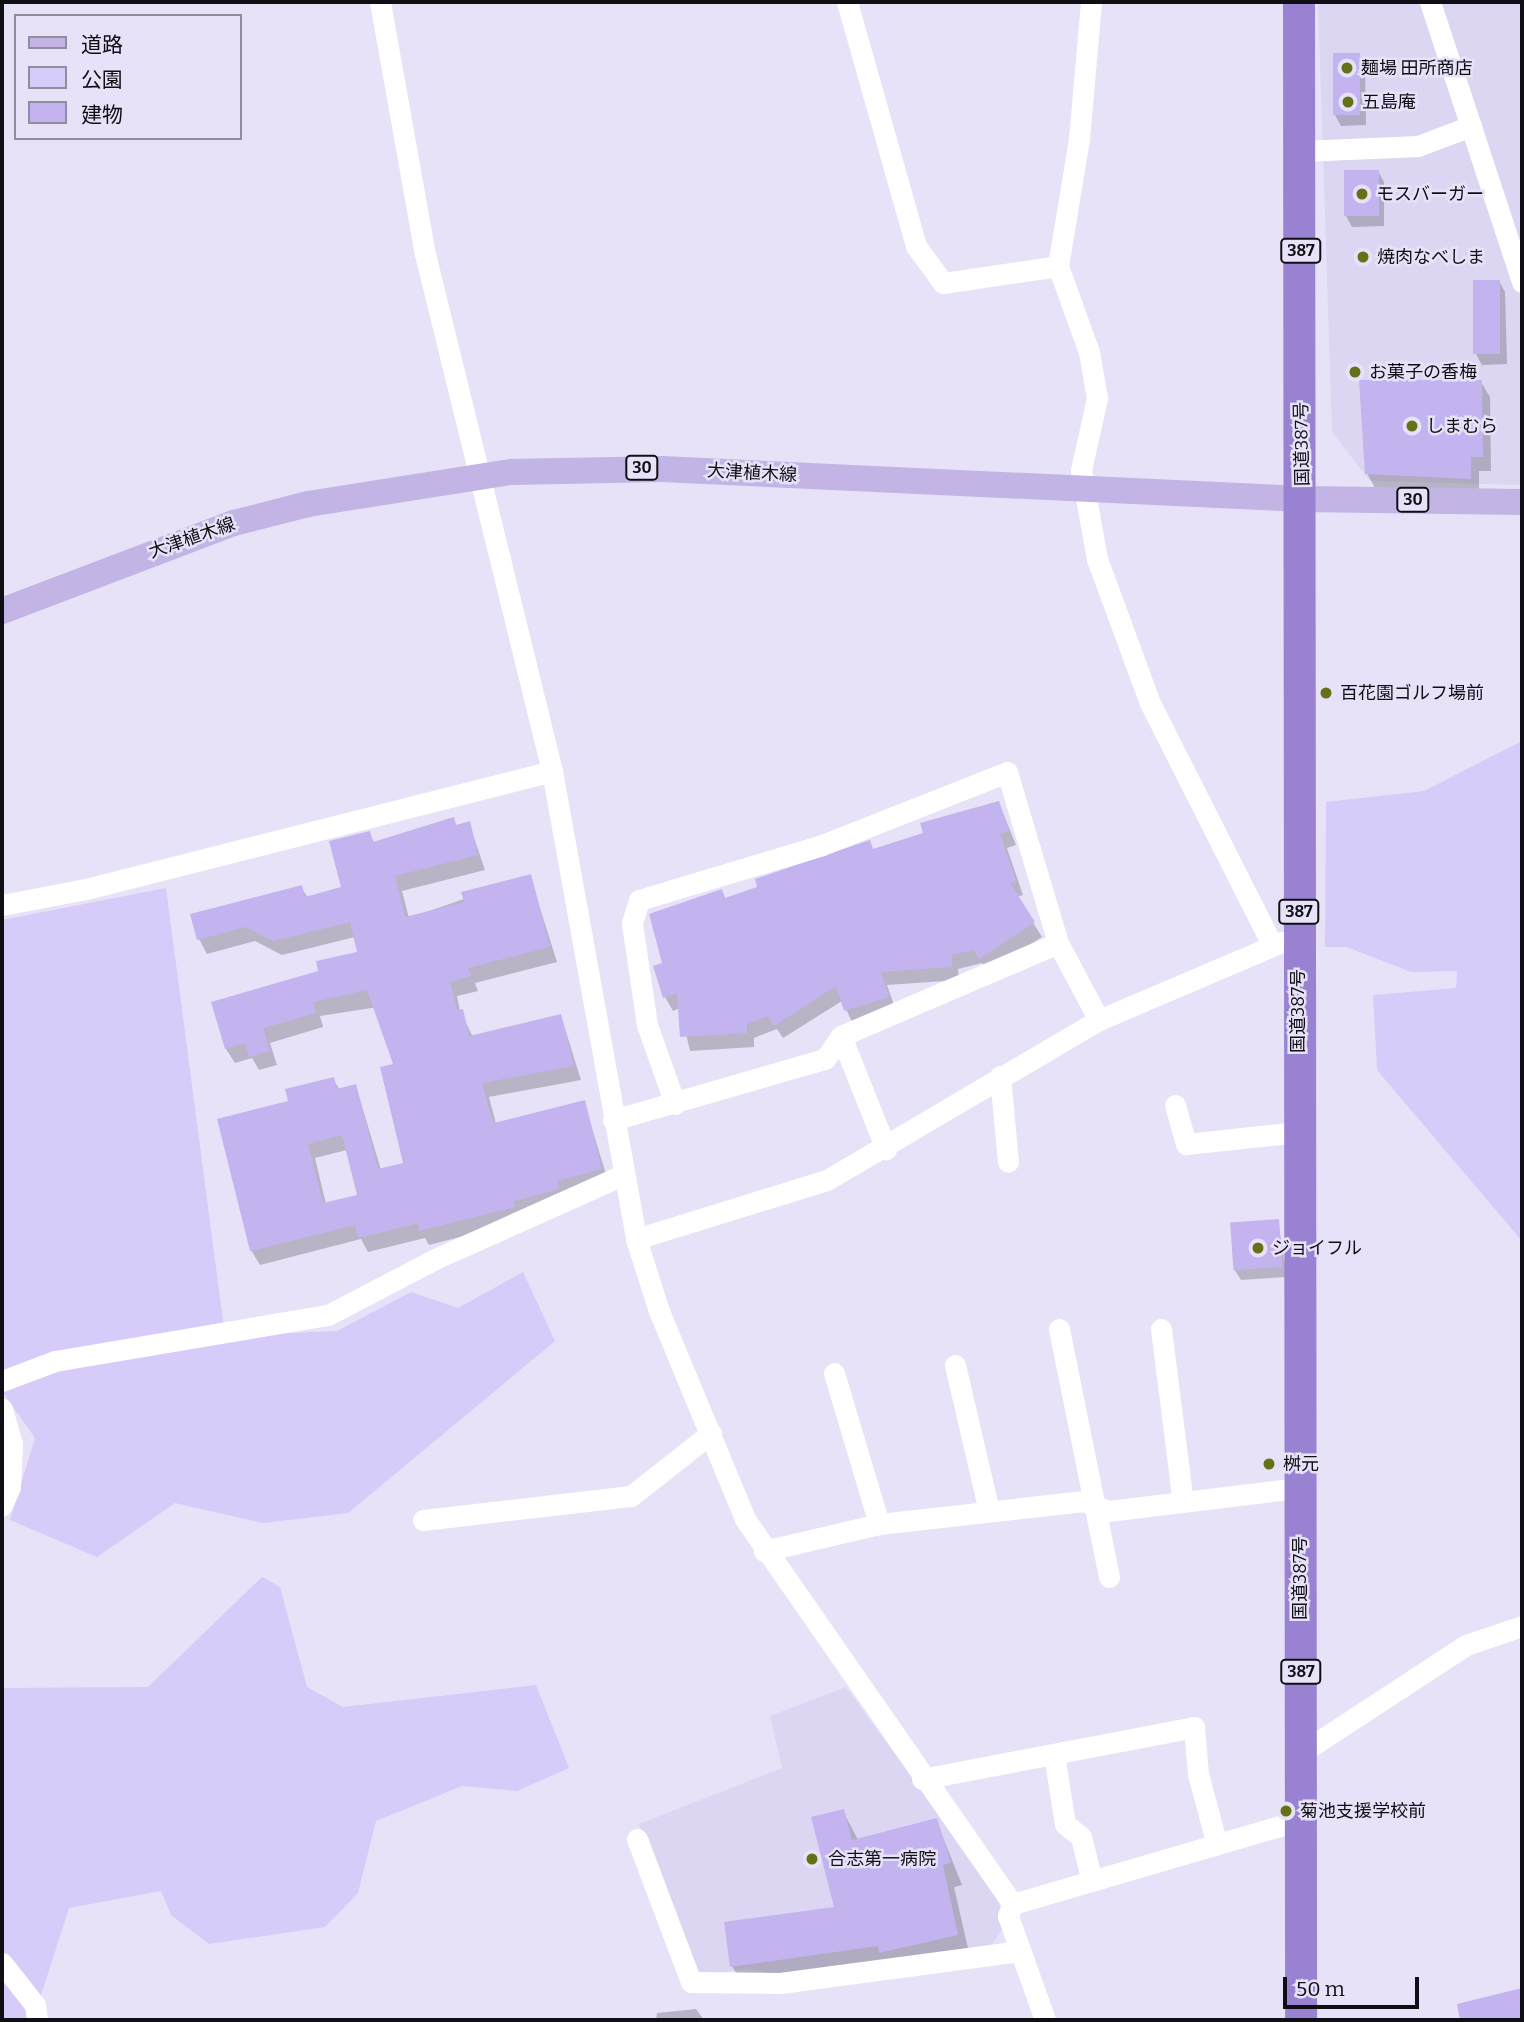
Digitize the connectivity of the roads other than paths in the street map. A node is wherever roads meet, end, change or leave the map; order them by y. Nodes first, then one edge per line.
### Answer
1 (380, 2) edge
2 (847, 2) edge
3 (1091, 2) edge
4 (1299, 2) edge
5 (1430, 2) edge
6 (1471, 126) junction
7 (1302, 152) junction
8 (1058, 266) junction
9 (1522, 282) edge
10 (481, 475) junction
11 (1084, 486) junction
12 (1303, 499) junction
13 (1522, 502) edge
14 (2, 611) edge
15 (552, 771) junction
16 (2, 905) edge
17 (1285, 941) junction
18 (1058, 943) junction
19 (1099, 1020) junction
20 (841, 1036) junction
21 (1000, 1076) junction
22 (675, 1104) junction
23 (1175, 1105) dead end
24 (613, 1120) junction
25 (1298, 1132) junction
26 (886, 1149) junction
27 (1008, 1162) dead end
28 (623, 1175) junction
29 (636, 1239) junction
30 (1059, 1329) dead end
31 (1161, 1329) dead end
32 (955, 1365) dead end
33 (834, 1373) dead end
34 (2, 1381) edge
35 (2, 1409) edge
36 (711, 1433) junction
37 (1299, 1488) junction
38 (1183, 1502) junction
39 (2, 1506) edge
40 (1095, 1506) junction
41 (989, 1511) junction
42 (422, 1520) dead end
43 (880, 1524) junction
44 (764, 1551) junction
45 (1109, 1577) dead end
46 (1522, 1626) edge
47 (1301, 1753) junction
48 (1054, 1754) junction
49 (922, 1779) junction
50 (1301, 1820) junction
51 (637, 1839) dead end
52 (1217, 1845) junction
53 (1093, 1881) junction
54 (1013, 1904) junction
55 (1020, 1951) junction
56 (2, 1963) edge
57 (37, 2020) edge
58 (1045, 2020) edge
59 (1301, 2020) edge

1 - 10 street
2 - 8 street
3 - 8 street
4 - 7 highway, 国道387号 / 387
5 - 6 street
6 - 7 street
6 - 9 street
7 - 12 highway, 国道387号 / 387
8 - 11 street
10 - 11 main road, 大津植木線 / 30
10 - 14 main road, 大津植木線 / 30
10 - 15 street
11 - 12 main road, 大津植木線 / 30
11 - 17 street
12 - 13 main road, 大津植木線 / 30
12 - 17 highway, 国道387号 / 387
15 - 16 street
15 - 24 street
17 - 19 street
17 - 25 highway, 国道387号 / 387
18 - 19 street
18 - 20 street
18 - 22 street
19 - 21 street
20 - 22 street
20 - 26 street
21 - 26 street
21 - 27 street
22 - 24 street
23 - 25 street
24 - 28 street
25 - 37 highway, 国道387号 / 387
26 - 29 street
28 - 29 street
28 - 34 street
29 - 36 street
30 - 40 street
31 - 38 street
32 - 41 street
33 - 43 street
35 - 39 street
36 - 42 street
36 - 44 street
37 - 38 street
37 - 47 highway, 国道387号 / 387
38 - 40 street
40 - 41 street
40 - 45 street
41 - 43 street
43 - 44 street
44 - 49 street
46 - 47 street
47 - 50 highway, 国道387号 / 387
48 - 49 street
48 - 52 street
48 - 53 street
49 - 54 street
50 - 52 street
50 - 59 highway, 国道387号 / 387
51 - 55 street
52 - 53 street
53 - 54 street
54 - 55 street
55 - 58 street
56 - 57 street

